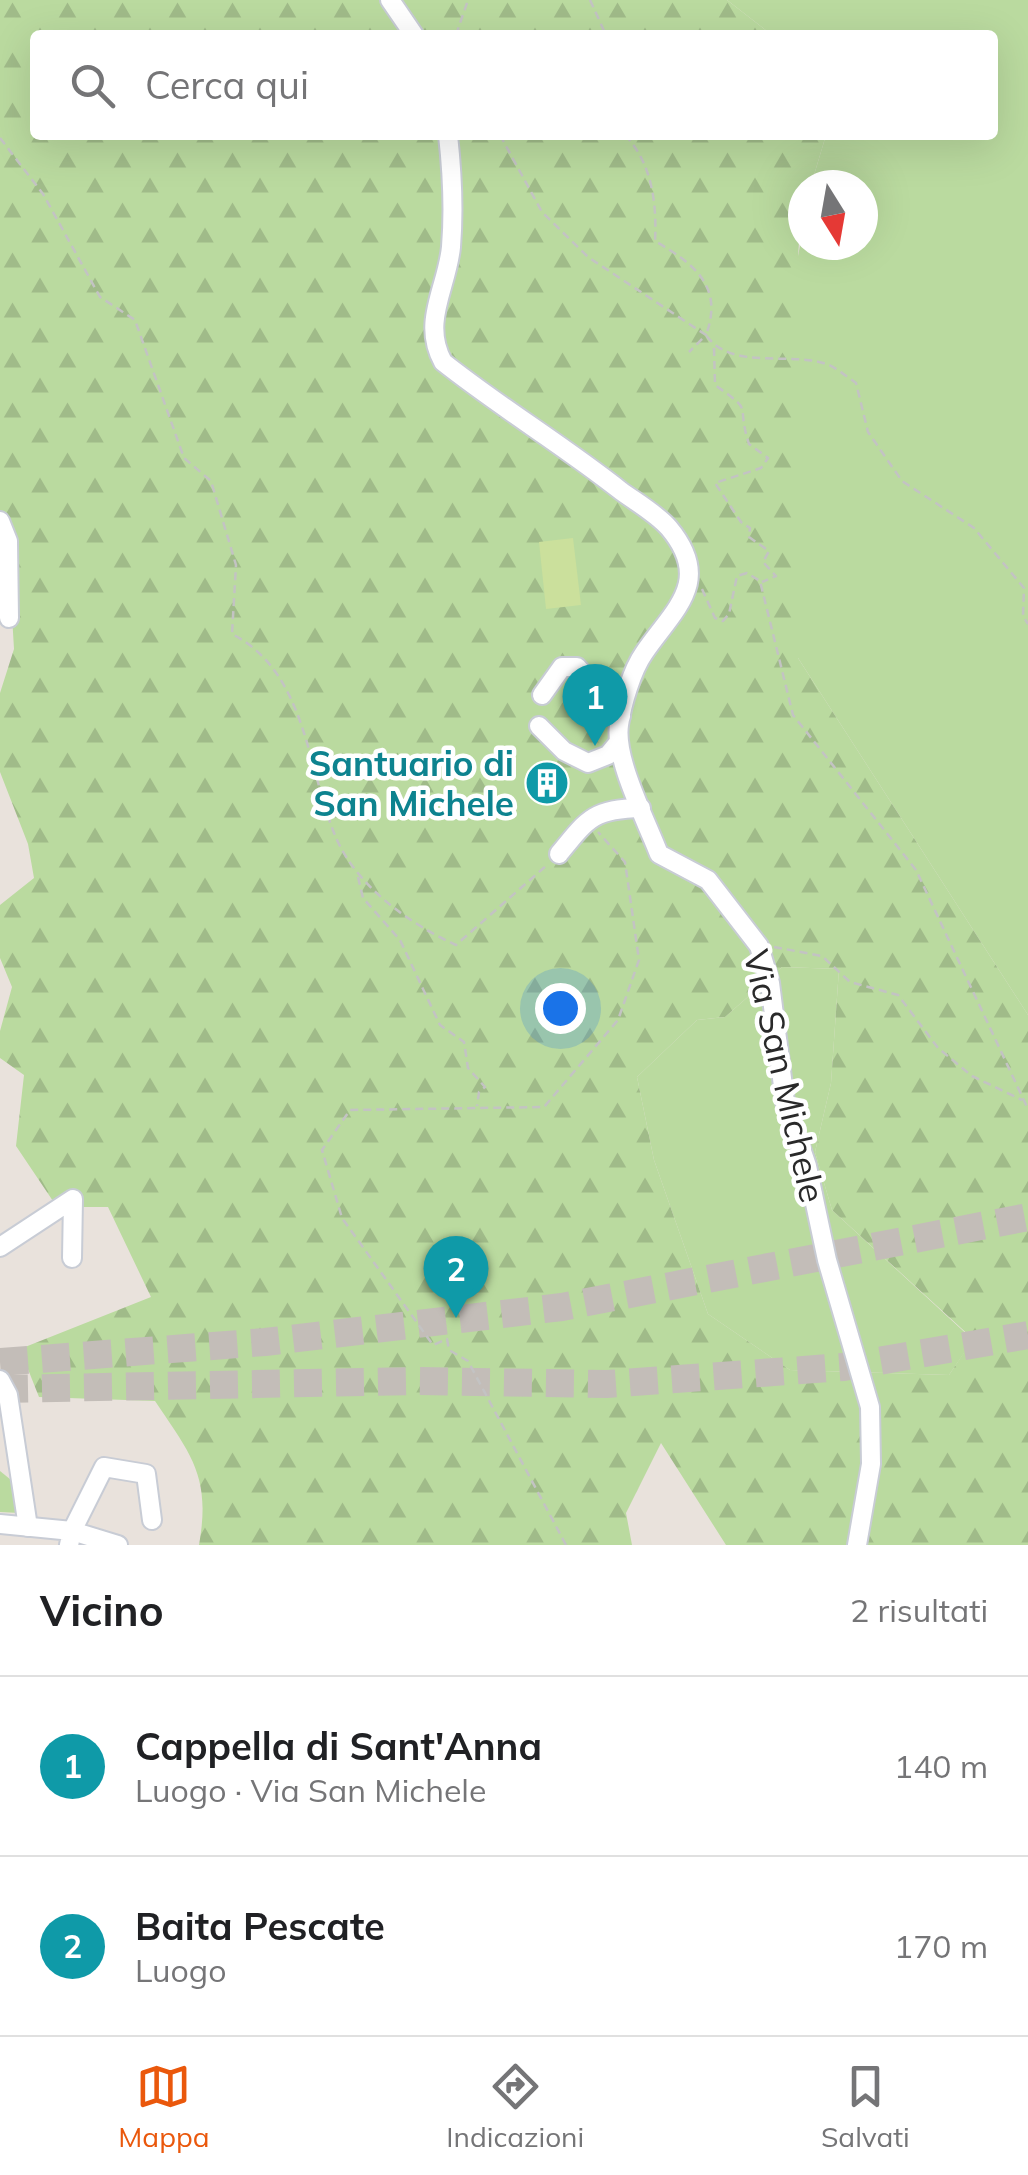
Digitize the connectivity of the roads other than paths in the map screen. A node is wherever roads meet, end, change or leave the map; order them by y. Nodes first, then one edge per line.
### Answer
1 (390, 0) edge
2 (411, 30) edge
3 (448, 140) edge
4 (0, 521) edge
5 (10, 618) dead end
6 (542, 696) dead end
7 (621, 716) junction
8 (539, 726) dead end
9 (618, 743) junction
10 (641, 808) junction
11 (559, 854) road end
12 (0, 1247) edge
13 (72, 1258) dead end
14 (0, 1380) edge
15 (152, 1520) dead end
16 (0, 1524) edge
17 (28, 1527) junction
18 (70, 1538) edge
19 (118, 1545) edge
20 (858, 1545) edge

1 - 2 street
3 - 7 street, Via San Michele
4 - 5 street
6 - 7 street
7 - 9 street, Via San Michele
8 - 9 street
9 - 10 street, Via San Michele
10 - 11 street
10 - 20 street, Via San Michele
12 - 13 street
14 - 17 street
15 - 18 street
16 - 17 street
17 - 18 street
18 - 19 street

